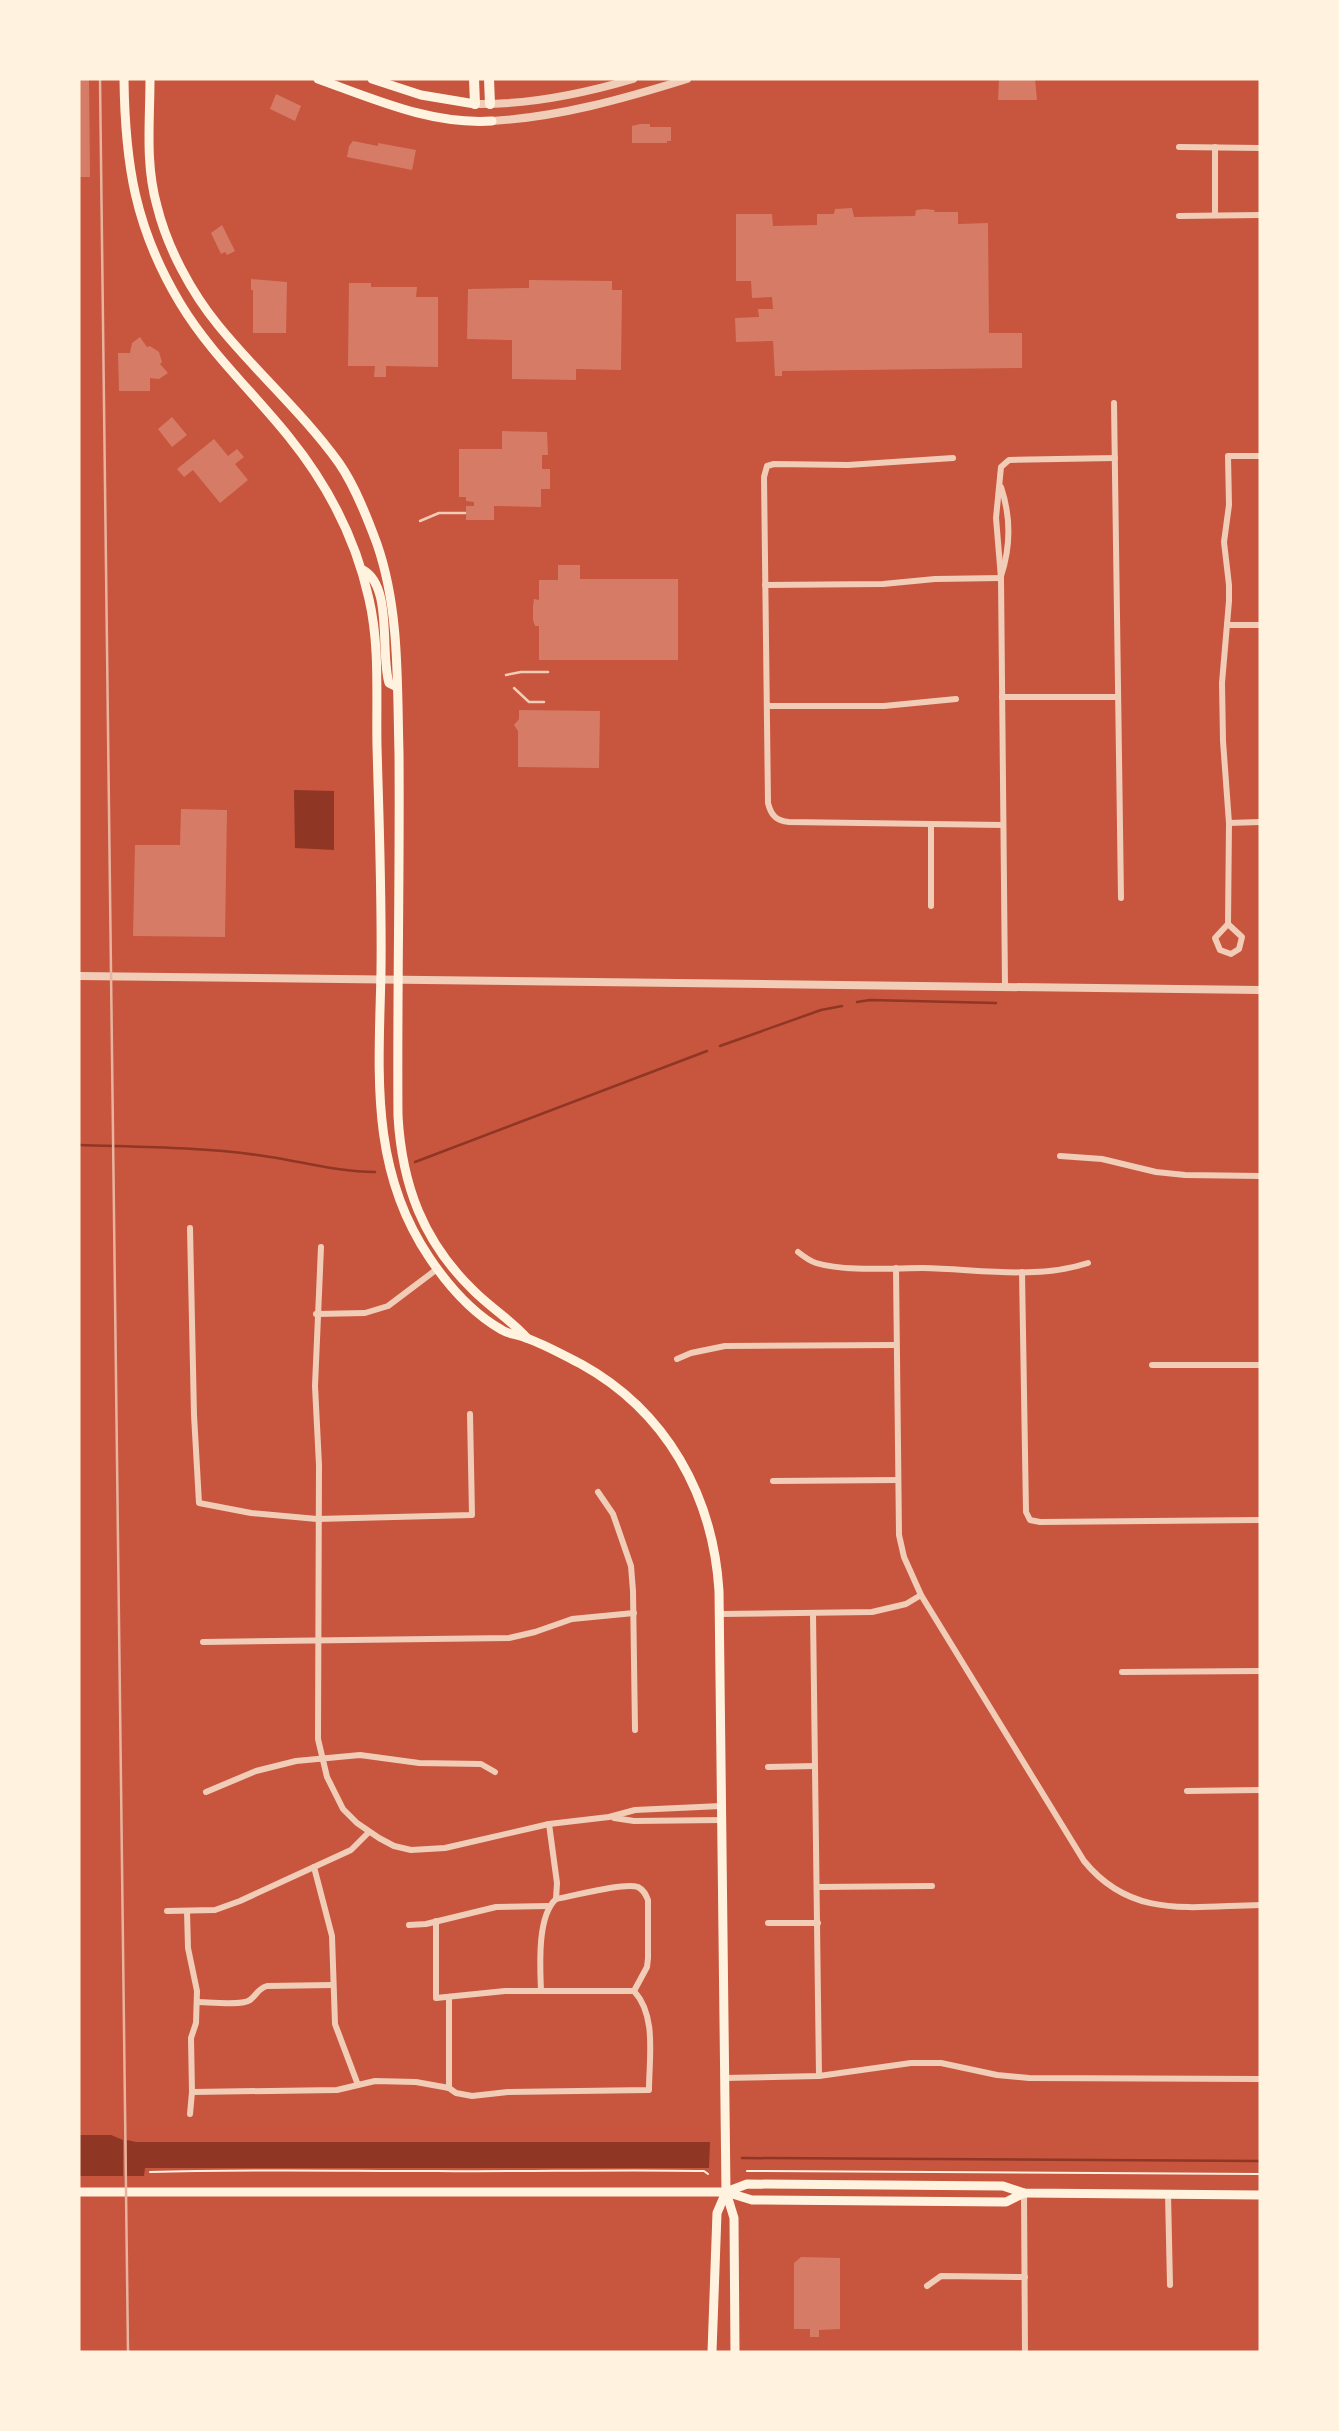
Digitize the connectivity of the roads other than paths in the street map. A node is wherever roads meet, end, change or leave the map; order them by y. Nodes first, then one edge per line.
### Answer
1 (124, 79) edge
2 (150, 79) edge
3 (318, 79) edge
4 (372, 79) edge
5 (474, 79) edge
6 (489, 79) edge
7 (633, 79) edge
8 (687, 79) edge
9 (475, 104) junction
10 (490, 104) junction
11 (492, 121) junction
12 (1179, 147) dead end
13 (1215, 147) junction
14 (1260, 148) edge
15 (1216, 215) junction
16 (1260, 215) edge
17 (1179, 216) dead end
18 (1114, 402) dead end
19 (1260, 456) edge
20 (953, 458) dead end
21 (1115, 458) junction
22 (1000, 484) junction
23 (465, 513) dead end
24 (420, 521) dead end
25 (363, 570) junction
26 (1001, 578) junction
27 (765, 585) junction
28 (1227, 625) junction
29 (1260, 625) edge
30 (548, 672) dead end
31 (506, 675) dead end
32 (397, 687) junction
33 (514, 688) dead end
34 (1002, 697) junction
35 (1118, 697) junction
36 (956, 699) dead end
37 (544, 702) dead end
38 (767, 706) junction
39 (1260, 821) edge
40 (1229, 823) junction
41 (931, 824) junction
42 (1003, 825) junction
43 (1121, 898) dead end
44 (931, 906) dead end
45 (1228, 924) junction
46 (79, 976) edge
47 (380, 979) junction
48 (400, 979) junction
49 (1005, 986) junction
50 (1260, 990) edge
51 (1060, 1156) dead end
52 (1260, 1176) edge
53 (190, 1228) dead end
54 (321, 1247) dead end
55 (798, 1252) dead end
56 (1088, 1263) dead end
57 (896, 1268) junction
58 (437, 1269) junction
59 (1022, 1272) junction
60 (316, 1314) junction
61 (527, 1338) junction
62 (896, 1345) junction
63 (677, 1359) dead end
64 (1152, 1365) dead end
65 (1260, 1365) edge
66 (470, 1414) dead end
67 (773, 1480) dead end
68 (898, 1480) junction
69 (598, 1492) dead end
70 (317, 1520) junction
71 (1260, 1520) edge
72 (921, 1594) junction
73 (634, 1613) junction
74 (720, 1614) junction
75 (813, 1614) junction
76 (317, 1641) junction
77 (203, 1642) dead end
78 (1260, 1671) edge
79 (1122, 1672) dead end
80 (635, 1730) dead end
81 (321, 1758) junction
82 (815, 1766) junction
83 (768, 1768) dead end
84 (495, 1772) dead end
85 (1260, 1790) edge
86 (1187, 1791) dead end
87 (206, 1792) dead end
88 (722, 1806) junction
89 (609, 1818) junction
90 (722, 1820) junction
91 (549, 1824) junction
92 (369, 1832) junction
93 (314, 1867) junction
94 (932, 1885) dead end
95 (818, 1887) junction
96 (556, 1899) junction
97 (1260, 1905) edge
98 (548, 1906) junction
99 (167, 1911) dead end
100 (187, 1911) junction
101 (436, 1921) junction
102 (768, 1923) dead end
103 (818, 1923) junction
104 (409, 1925) dead end
105 (333, 1985) junction
106 (541, 1991) junction
107 (634, 1991) junction
108 (449, 1997) junction
109 (197, 2002) junction
110 (819, 2076) junction
111 (724, 2078) junction
112 (1260, 2079) edge
113 (358, 2085) junction
114 (449, 2088) junction
115 (192, 2092) junction
116 (190, 2114) dead end
117 (726, 2192) junction
118 (79, 2193) edge
119 (1024, 2193) junction
120 (1168, 2194) junction
121 (1260, 2195) edge
122 (1024, 2277) junction
123 (1170, 2285) dead end
124 (927, 2286) dead end
125 (712, 2352) edge
126 (735, 2352) edge
127 (1025, 2352) edge

1 - 25 main road
2 - 32 main road
3 - 11 main road
4 - 9 main road
5 - 9 highway
6 - 10 highway
7 - 10 street
8 - 11 street
9 - 10 street
10 - 11 lane
12 - 13 street
13 - 14 street
13 - 15 street
15 - 16 street
15 - 17 street
18 - 21 street
19 - 28 street
20 - 27 street
21 - 22 street
21 - 35 street
22 - 26 street
22 - 26 street
23 - 24 lane
25 - 32 main road
25 - 47 main road
26 - 27 street
26 - 34 street
27 - 38 street
28 - 29 street
28 - 40 street
30 - 31 lane
32 - 48 main road
33 - 37 lane
34 - 35 street
34 - 42 street
35 - 43 street
36 - 38 street
38 - 41 street
39 - 40 street
40 - 45 street
41 - 42 street
41 - 44 street
42 - 49 street
45 - 45 street
46 - 47 street
47 - 48 street
47 - 58 main road
48 - 49 street
48 - 61 main road
49 - 50 street
51 - 52 street
53 - 70 street
54 - 60 street
55 - 57 street
56 - 59 street
57 - 59 street
57 - 62 street
58 - 60 street
58 - 61 main road
59 - 71 street
60 - 70 street
61 - 74 main road
62 - 63 street
62 - 68 street
64 - 65 street
66 - 70 street
67 - 68 street
68 - 72 street
69 - 73 street
70 - 76 street
72 - 75 street
72 - 97 street
73 - 76 street
73 - 80 street
74 - 75 street
74 - 88 main road
75 - 82 street
76 - 77 street
76 - 81 street
78 - 79 street
81 - 84 street
81 - 87 street
81 - 92 street
82 - 83 street
82 - 95 street
85 - 86 street
88 - 89 street
88 - 90 main road
89 - 90 street
89 - 91 street
90 - 111 main road
91 - 92 street
91 - 96 street
92 - 93 street
93 - 100 street
93 - 105 street
94 - 95 street
95 - 103 street
96 - 98 street
96 - 107 street
98 - 101 street
98 - 106 street
99 - 100 street
100 - 109 street
101 - 104 street
101 - 108 street
102 - 103 street
103 - 110 street
105 - 109 street
105 - 113 street
106 - 107 street
106 - 108 street
107 - 114 street
108 - 114 street
109 - 115 street
110 - 111 street
110 - 112 street
111 - 117 main road
113 - 114 street
113 - 115 street
115 - 116 street
117 - 118 main road
117 - 119 main road
117 - 119 main road
117 - 125 main road
117 - 126 main road
119 - 120 main road
119 - 122 street
120 - 121 main road
120 - 123 street
122 - 124 street
122 - 127 street

